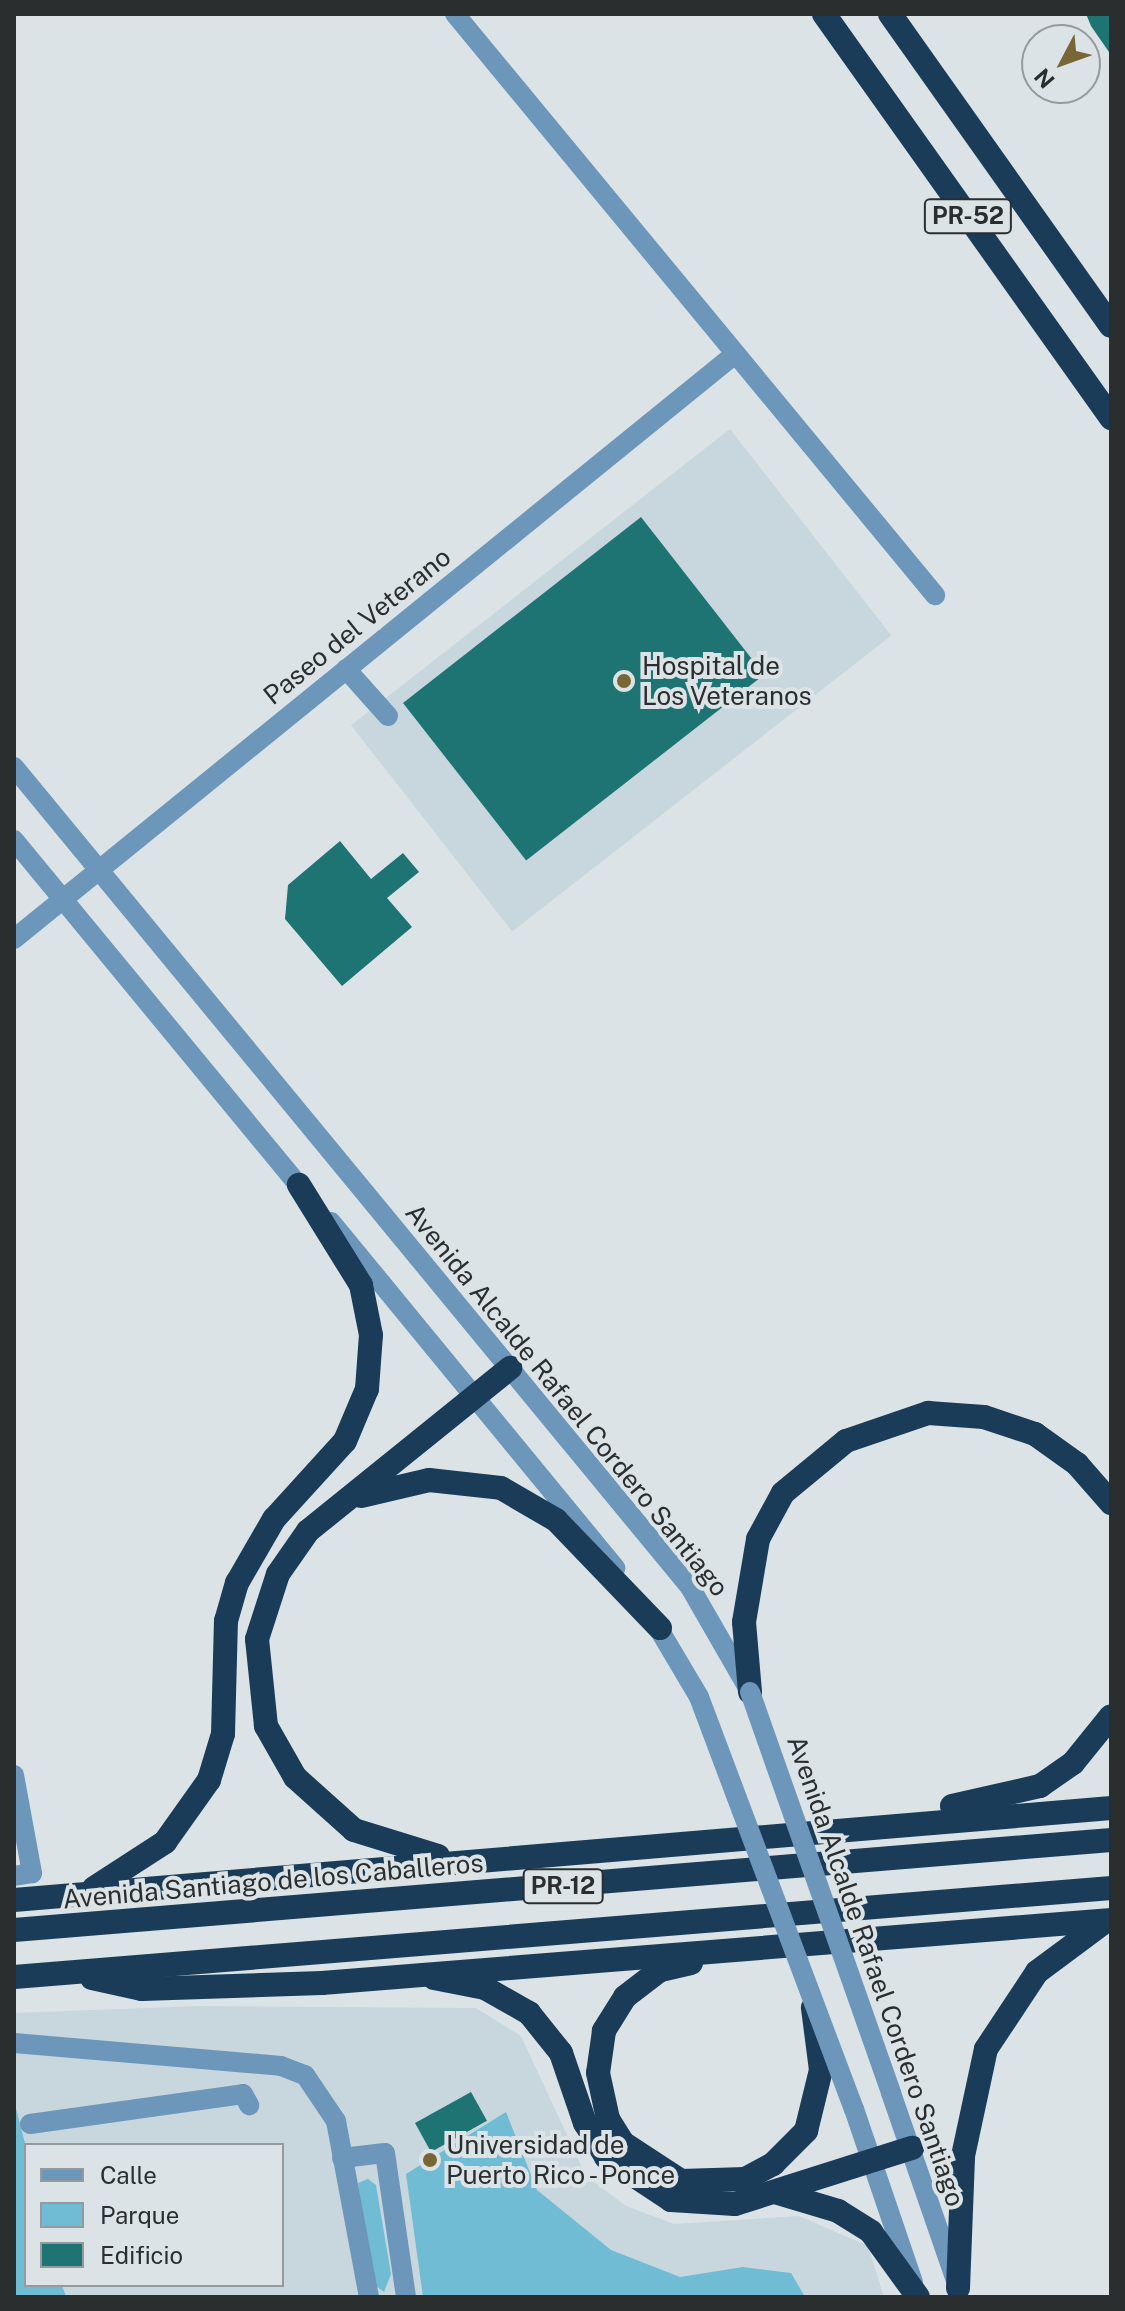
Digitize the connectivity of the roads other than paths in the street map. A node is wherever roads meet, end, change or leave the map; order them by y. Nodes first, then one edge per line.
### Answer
1 (455, 14) edge
2 (824, 14) edge
3 (890, 14) edge
4 (1111, 326) edge
5 (734, 355) junction
6 (1111, 418) edge
7 (935, 595) dead end
8 (346, 669) junction
9 (388, 716) dead end
10 (14, 767) edge
11 (14, 840) edge
12 (98, 869) junction
13 (63, 899) junction
14 (14, 939) edge
15 (299, 1185) junction
16 (510, 1368) junction
17 (477, 1395) junction
18 (347, 1500) junction
19 (1111, 1503) edge
20 (660, 1628) junction
21 (750, 1692) junction
22 (1111, 1716) edge
23 (14, 1775) edge
24 (1111, 1808) edge
25 (877, 1827) junction
26 (1111, 1840) edge
27 (456, 1860) junction
28 (23, 1874) edge
29 (1111, 1888) edge
30 (90, 1891) junction
31 (14, 1900) edge
32 (1110, 1920) edge
33 (14, 1930) edge
34 (749, 1948) junction
35 (70, 1973) junction
36 (14, 1977) edge
37 (424, 1977) junction
38 (809, 1978) junction
39 (14, 2043) edge
40 (235, 2063) junction
41 (30, 2124) dead end
42 (912, 2148) junction
43 (342, 2158) junction
44 (871, 2163) junction
45 (778, 2193) junction
46 (960, 2292) edge
47 (369, 2297) edge
48 (406, 2297) edge
49 (918, 2297) edge

1 - 5 street
2 - 6 highway, PR-52
3 - 4 highway, PR-52
5 - 7 street
5 - 8 street, Paseo del Veterano
8 - 9 street
8 - 12 street, Paseo del Veterano
10 - 12 street, Avenida Alcalde Rafael Cordero Santiago
11 - 13 street
12 - 13 street, Paseo del Veterano
12 - 16 street, Avenida Alcalde Rafael Cordero Santiago
13 - 14 street, Paseo del Veterano
13 - 15 street
15 - 17 street
15 - 30 highway
16 - 17 highway
16 - 21 street, Avenida Alcalde Rafael Cordero Santiago
17 - 18 highway
17 - 20 street
18 - 20 highway
18 - 27 highway
19 - 21 highway
20 - 38 street, bridge
21 - 42 street, Avenida Alcalde Rafael Cordero Santiago, bridge
22 - 25 highway
23 - 28 street
24 - 25 highway
25 - 27 highway
26 - 33 highway, Avenida Santiago de los Caballeros / PR-12
27 - 30 highway
29 - 35 highway, PR-12
30 - 31 highway
32 - 34 highway
32 - 46 highway
34 - 37 highway
34 - 38 highway, bridge
35 - 36 highway, PR-12
35 - 37 highway
37 - 45 highway
38 - 44 street, bridge
39 - 40 street
40 - 41 street
40 - 43 street
42 - 44 highway
42 - 46 street, Avenida Alcalde Rafael Cordero Santiago
43 - 47 street
43 - 48 street
44 - 45 highway
44 - 49 street
45 - 49 highway

